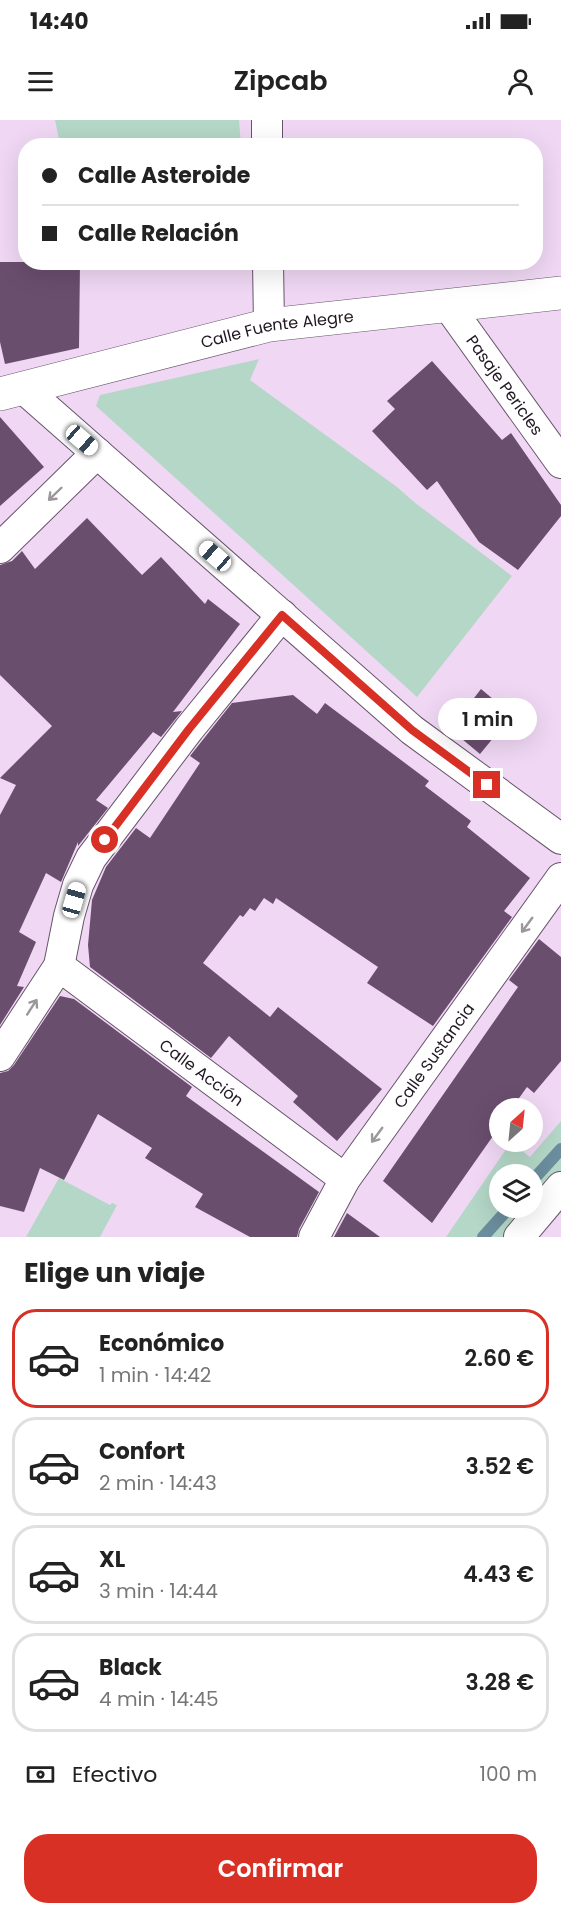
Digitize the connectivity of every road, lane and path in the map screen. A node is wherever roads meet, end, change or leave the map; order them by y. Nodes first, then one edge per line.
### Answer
1 (267, 120) edge
2 (267, 138) edge
3 (268, 270) edge
4 (561, 293) edge
5 (449, 307) junction
6 (269, 325) junction
7 (12, 391) edge
8 (97, 453) junction
9 (561, 463) edge
10 (0, 548) edge
11 (282, 615) junction
12 (561, 839) edge
13 (561, 878) edge
14 (59, 966) junction
15 (0, 1056) edge
16 (345, 1179) junction
17 (561, 1187) edge
18 (314, 1237) edge
19 (519, 1237) edge

1 - 2 street
3 - 6 street
4 - 5 street, Calle Fuente Alegre
5 - 6 street, Calle Fuente Alegre
5 - 9 street, Pasaje Pericles
6 - 7 street, Calle Fuente Alegre
7 - 8 street
8 -> 10 street
8 - 11 street
11 - 12 street
11 - 14 street
13 -> 16 street, Calle Sustancia
15 -> 14 street
14 - 16 street, Calle Acción
16 - 18 street, Calle Sustancia
17 - 19 street

